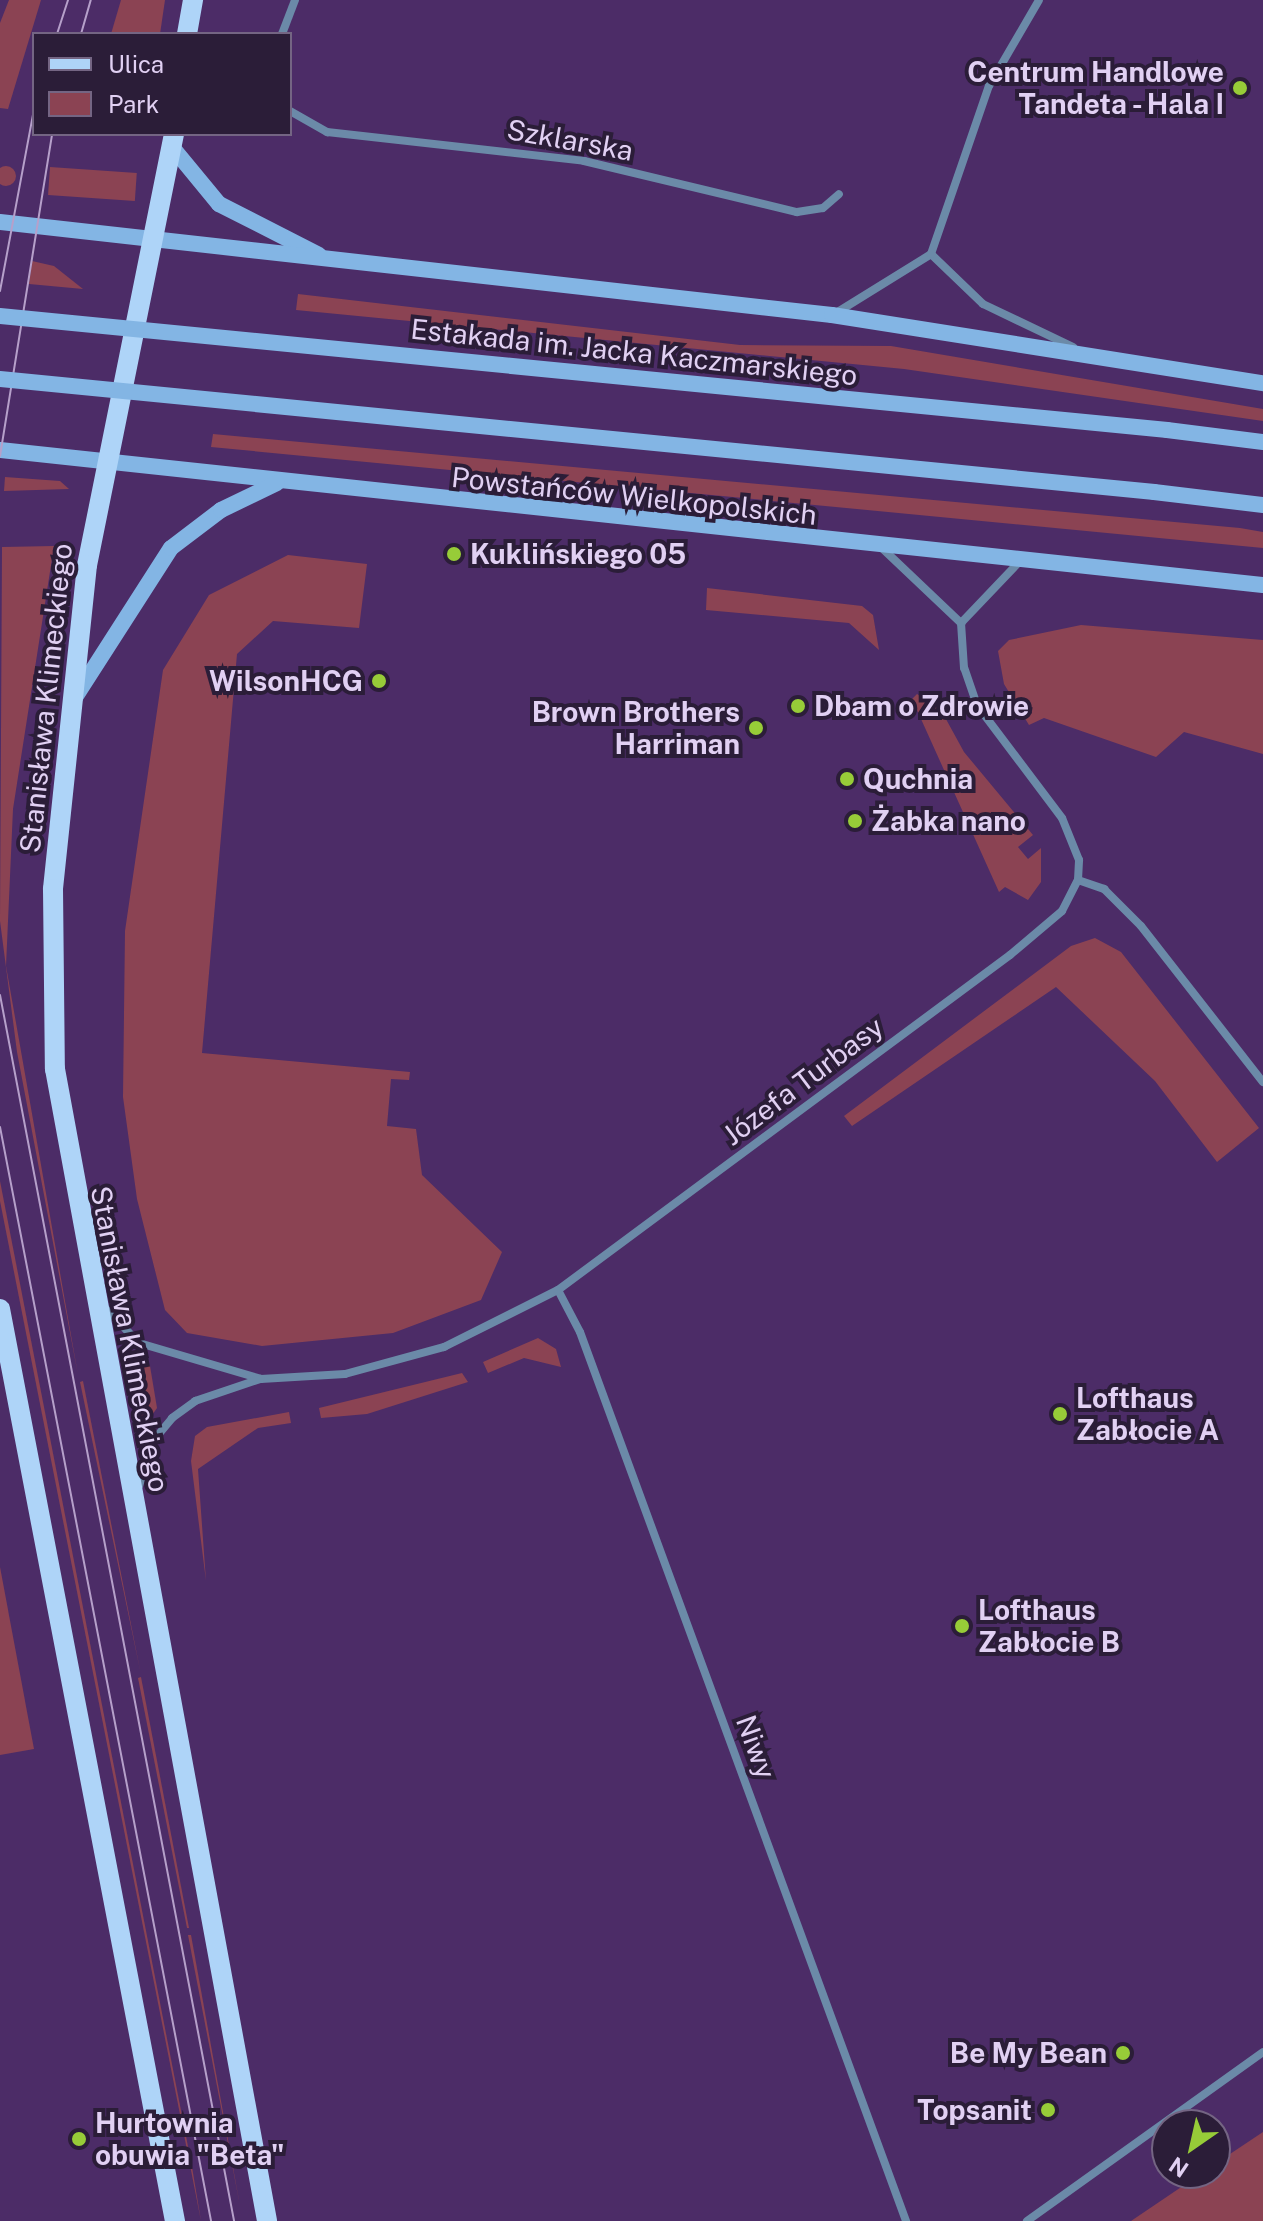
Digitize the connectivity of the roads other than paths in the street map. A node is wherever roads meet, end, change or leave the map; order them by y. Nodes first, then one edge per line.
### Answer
1 (193, 0) edge
2 (295, 0) edge
3 (1039, 0) edge
4 (187, 32) edge
5 (283, 32) edge
6 (292, 112) edge
7 (173, 140) edge
8 (839, 194) dead end
9 (0, 222) edge
10 (152, 241) junction
11 (931, 254) junction
12 (323, 258) junction
13 (832, 315) junction
14 (0, 316) edge
15 (1085, 352) junction
16 (0, 379) edge
17 (1263, 383) edge
18 (1263, 442) edge
19 (0, 450) edge
20 (106, 460) junction
21 (277, 483) junction
22 (1263, 505) edge
23 (883, 549) junction
24 (1020, 561) junction
25 (1263, 585) edge
26 (961, 623) junction
27 (73, 700) junction
28 (1078, 880) junction
29 (1263, 1082) edge
30 (91, 1278) junction
31 (558, 1290) junction
32 (0, 1309) edge
33 (261, 1379) junction
34 (134, 1512) junction
35 (1263, 2052) edge
36 (175, 2221) edge
37 (267, 2221) edge
38 (906, 2221) edge
39 (1027, 2221) edge

1 - 4 main road
2 - 5 street
3 - 11 street
6 - 8 street, Szklarska
7 - 10 main road, Stanisława Klimeckiego
7 - 12 main road
9 - 10 main road
10 - 12 main road
10 - 20 main road, Stanisława Klimeckiego
11 - 13 street
11 - 15 street
12 - 13 main road
13 - 15 main road
14 - 18 main road, Estakada im. Jacka Kaczmarskiego, bridge
15 - 17 main road
16 - 22 main road, bridge
19 - 20 main road, Powstańców Wielkopolskich
20 - 21 main road, Powstańców Wielkopolskich
20 - 27 main road, Stanisława Klimeckiego
21 - 23 main road, Powstańców Wielkopolskich
21 - 27 main road
23 - 24 main road, Powstańców Wielkopolskich
23 - 26 street
24 - 25 main road, Powstańców Wielkopolskich
24 - 26 street
26 - 28 street
27 - 30 main road, Stanisława Klimeckiego
28 - 29 street
28 - 31 street, Józefa Turbasy
30 - 33 street, Józefa Turbasy
30 - 34 main road, Stanisława Klimeckiego
31 - 33 street, Józefa Turbasy
31 - 38 street, Niwy
32 - 36 main road
33 - 34 street, Józefa Turbasy
34 - 37 main road, Stanisława Klimeckiego
35 - 39 street

